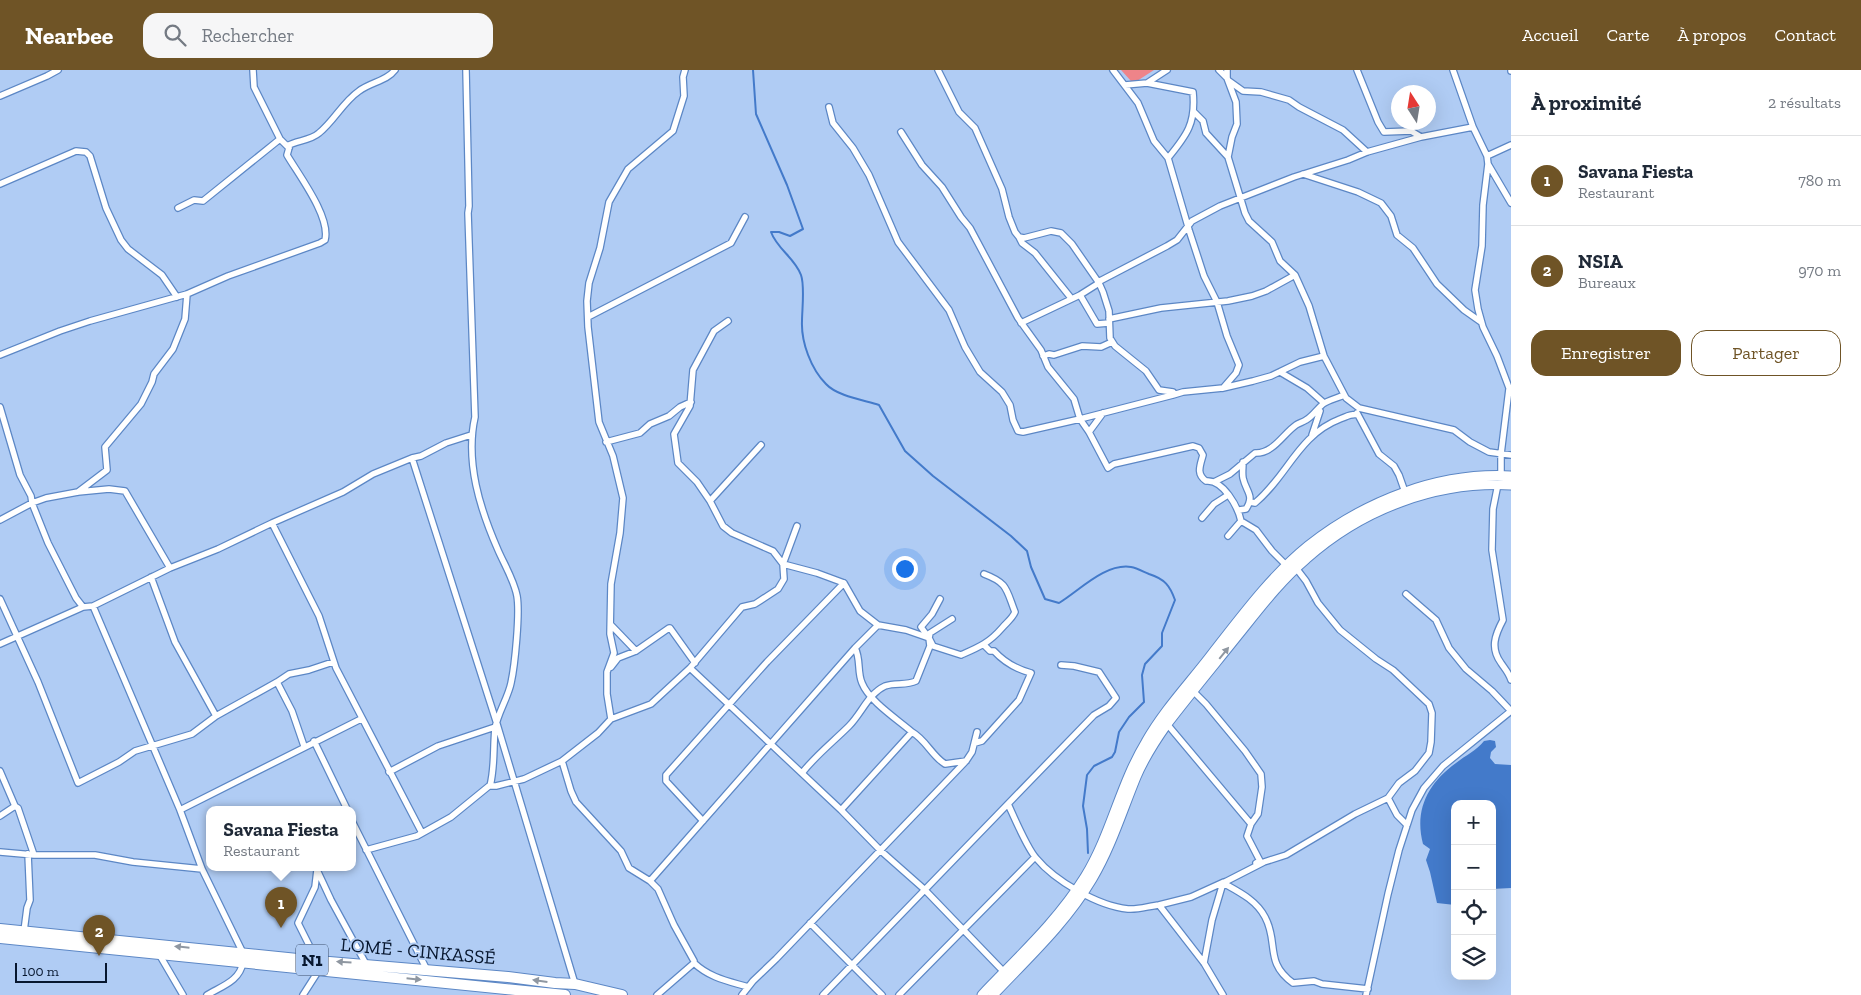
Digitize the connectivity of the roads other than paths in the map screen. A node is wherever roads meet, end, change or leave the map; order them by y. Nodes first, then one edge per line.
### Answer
1 (58, 70) edge
2 (253, 70) edge
3 (395, 70) edge
4 (466, 70) edge
5 (685, 70) edge
6 (938, 70) edge
7 (1113, 70) edge
8 (1167, 70) edge
9 (1219, 70) edge
10 (1227, 70) edge
11 (1357, 70) edge
12 (1453, 70) edge
13 (51, 72) edge
14 (1228, 80) junction
15 (1147, 83) junction
16 (1124, 85) junction
17 (0, 96) edge
18 (829, 106) dead end
19 (1194, 112) junction
20 (1473, 127) junction
21 (901, 132) dead end
22 (1421, 137) junction
23 (280, 139) junction
24 (1511, 145) edge
25 (288, 148) junction
26 (1366, 152) junction
27 (1487, 156) junction
28 (1228, 157) junction
29 (1168, 158) junction
30 (1488, 164) junction
31 (1303, 174) junction
32 (0, 184) edge
33 (1240, 198) junction
34 (1511, 203) edge
35 (178, 208) dead end
36 (745, 217) dead end
37 (1188, 226) junction
38 (1019, 237) junction
39 (1295, 275) junction
40 (1098, 282) junction
41 (187, 294) junction
42 (1080, 295) junction
43 (177, 297) junction
44 (1071, 298) junction
45 (1217, 302) junction
46 (588, 317) junction
47 (728, 320) dead end
48 (1109, 321) junction
49 (1481, 322) junction
50 (1022, 323) junction
51 (1112, 342) junction
52 (1, 356) edge
53 (1043, 356) junction
54 (1324, 356) junction
55 (1280, 372) junction
56 (1224, 388) junction
57 (1510, 391) edge
58 (1173, 395) junction
59 (1344, 395) junction
60 (691, 402) junction
61 (1323, 404) junction
62 (1352, 404) junction
63 (0, 407) edge
64 (1103, 413) junction
65 (1358, 415) junction
66 (1080, 420) junction
67 (1089, 432) junction
68 (471, 435) junction
69 (1312, 435) junction
70 (606, 442) junction
71 (760, 445) dead end
72 (1501, 454) junction
73 (1511, 455) edge
74 (412, 458) junction
75 (1243, 462) junction
76 (1504, 479) edge
77 (1214, 482) junction
78 (1511, 485) edge
79 (78, 492) junction
80 (1405, 492) junction
81 (1228, 495) junction
82 (710, 501) junction
83 (32, 502) junction
84 (1250, 502) junction
85 (1239, 510) junction
86 (1202, 518) dead end
87 (0, 520) edge
88 (1241, 521) junction
89 (272, 523) junction
90 (798, 526) dead end
91 (1228, 536) dead end
92 (784, 564) junction
93 (793, 566) junction
94 (1287, 566) junction
95 (170, 568) junction
96 (1296, 568) junction
97 (784, 571) junction
98 (984, 574) dead end
99 (151, 577) junction
100 (844, 583) junction
101 (1406, 594) dead end
102 (0, 599) edge
103 (940, 599) dead end
104 (93, 606) junction
105 (83, 607) junction
106 (952, 619) dead end
107 (611, 624) junction
108 (878, 625) junction
109 (18, 637) junction
110 (928, 638) junction
111 (0, 644) edge
112 (984, 645) junction
113 (855, 648) junction
114 (636, 651) junction
115 (333, 662) dead end
116 (695, 662) junction
117 (1061, 664) dead end
118 (690, 668) junction
119 (607, 672) junction
120 (1511, 680) edge
121 (278, 682) junction
122 (1193, 691) junction
123 (871, 697) junction
124 (729, 705) junction
125 (1511, 711) edge
126 (216, 716) junction
127 (361, 718) junction
128 (611, 719) junction
129 (1167, 724) junction
130 (496, 725) junction
131 (912, 732) junction
132 (977, 732) dead end
133 (314, 741) junction
134 (975, 743) junction
135 (771, 744) junction
136 (153, 745) junction
137 (304, 746) junction
138 (562, 761) junction
139 (966, 761) junction
140 (0, 772) edge
141 (389, 772) junction
142 (802, 773) junction
143 (513, 781) junction
144 (490, 786) junction
145 (1388, 798) junction
146 (1008, 804) junction
147 (15, 806) junction
148 (346, 806) edge
149 (180, 810) junction
150 (841, 810) junction
151 (0, 816) edge
152 (703, 821) junction
153 (1251, 824) junction
154 (1407, 825) junction
155 (356, 829) edge
156 (422, 833) junction
157 (366, 850) junction
158 (881, 851) junction
159 (0, 852) edge
160 (31, 855) junction
161 (1035, 857) junction
162 (202, 869) junction
163 (317, 871) edge
164 (317, 871) edge
165 (650, 881) junction
166 (1223, 883) junction
167 (924, 889) junction
168 (1079, 892) junction
169 (1159, 905) junction
170 (810, 923) junction
171 (0, 929) edge
172 (24, 931) junction
173 (964, 931) junction
174 (0, 938) edge
175 (52, 938) junction
176 (159, 954) junction
177 (243, 957) junction
178 (694, 963) junction
179 (1204, 963) junction
180 (366, 964) junction
181 (851, 964) junction
182 (318, 965) junction
183 (427, 970) junction
184 (1004, 972) junction
185 (575, 984) junction
186 (748, 988) junction
187 (1367, 992) edge
188 (183, 995) edge
189 (207, 995) edge
190 (303, 995) edge
191 (564, 995) edge
192 (622, 995) edge
193 (657, 995) edge
194 (742, 995) edge
195 (823, 995) edge
196 (882, 995) edge
197 (899, 995) edge
198 (982, 995) edge
199 (993, 995) edge
200 (1224, 995) edge

1 - 13 street
2 - 23 street
3 - 25 street
4 - 68 street
5 - 46 street
6 - 38 street
7 - 16 street
8 - 15 street
9 - 14 street
10 - 14 street
11 - 22 street
12 - 20 street
13 - 17 street
14 - 26 street
14 - 28 street
15 - 16 street
15 - 19 street
16 - 29 street
18 - 66 street
19 - 28 street
19 - 29 street
20 - 22 street
20 - 27 street
21 - 50 street
22 - 26 street
23 - 25 street
23 - 35 street
24 - 27 street
25 - 41 street
26 - 31 street
27 - 30 street
28 - 33 street
29 - 37 street
30 - 34 street
30 - 49 street
31 - 33 street
31 - 49 street
32 - 43 street
33 - 37 street
33 - 39 street
36 - 46 street
37 - 40 street
37 - 45 street
38 - 40 street
38 - 44 street
39 - 45 street
39 - 54 street
40 - 42 street
40 - 48 street
41 - 43 street
41 - 79 street
42 - 44 street
42 - 48 street
43 - 52 street
44 - 50 street
45 - 48 street
45 - 56 street
46 - 70 street
47 - 60 street
48 - 51 street
49 - 57 street
50 - 53 street
51 - 53 street
51 - 58 street
53 - 66 street
54 - 55 street
54 - 59 street
55 - 56 street
55 - 61 street
56 - 58 street
57 - 72 street
58 - 64 street
59 - 61 street
59 - 62 street
60 - 70 street
60 - 82 street
61 - 69 street
61 - 75 street
62 - 65 street
62 - 72 street
63 - 83 street
64 - 66 street
64 - 67 street
65 - 69 street
65 - 80 street
66 - 67 street
67 - 77 street
68 - 74 street
68 - 130 street
69 - 84 street
70 - 107 street
71 - 82 street
72 - 73 street
72 - 76 street
74 - 89 street
74 - 130 street
75 - 77 street
75 - 84 street
76 - 78 main road
76 - 80 main road
76 - 96 main road
76 - 120 street
77 - 81 street
79 - 83 street
79 - 95 street
80 - 94 main road
81 - 85 street
81 - 86 street
82 - 92 street
83 - 87 street
83 - 105 street
84 - 85 street
85 - 88 street
88 - 91 street
88 - 94 street
89 - 95 street
89 - 127 street
90 - 92 street
92 - 93 street
92 - 97 street
93 - 97 street
93 - 100 street
94 - 168 main road
95 - 99 street
122 -> 96 main road
96 - 145 street
97 - 116 street
98 - 112 street
99 - 104 street
99 - 126 street
100 - 108 street
100 - 124 street
101 - 125 street
102 - 109 street
103 - 110 street
104 - 105 street
104 - 136 street
105 - 109 street
106 - 110 street
107 - 114 street
107 - 119 street
108 - 110 street
108 - 113 street
109 - 111 street
109 - 136 street
110 - 112 street
110 - 123 street
112 - 134 street
113 - 123 street
113 - 135 street
114 - 116 street
114 - 119 street
115 - 121 street
116 - 118 street
117 - 146 street
118 - 124 street
118 - 128 street
119 - 128 street
121 - 126 street
121 - 137 street
122 - 129 main road
122 - 153 street
123 - 131 street
123 - 142 street
124 - 135 street
124 - 152 street
125 - 154 street
126 - 136 street
127 - 133 street
127 - 141 street
128 - 138 street
129 - 153 street
129 - 168 main road
130 - 141 street
130 - 143 street
130 - 144 street
131 - 139 street
131 - 150 street
132 - 134 street
133 - 137 street
133 - 148 street
134 - 139 street
135 - 142 street
135 - 152 street
136 - 149 street
137 - 149 street
138 - 143 street
138 - 165 street
139 - 158 street
140 - 147 street
141 - 156 street
142 - 150 street
143 - 144 street
143 - 185 street
144 - 156 street
145 - 154 street
145 - 166 street
146 - 161 street
146 - 167 street
147 - 151 street
147 - 160 street
149 - 162 street
150 - 158 street
152 - 165 street
153 - 166 street
154 - 187 street
155 - 157 street
156 - 157 street
157 - 183 street
158 - 167 street
158 - 170 street
159 - 160 street
160 - 162 street
160 - 172 street
161 - 168 street
161 - 173 street
162 - 177 street
163 - 180 street
164 - 182 street
165 - 178 street
166 - 169 street
166 - 179 street
166 - 187 street
167 - 173 street
167 - 181 street
168 - 169 street
168 - 184 main road
168 - 199 main road
169 - 179 street
170 - 181 street
170 - 186 street
171 - 172 highway, LOMÉ - CINKASSÉ / N1
172 - 175 highway, LOMÉ - CINKASSÉ / N1
173 - 184 street
173 - 197 street
174 - 175 highway, LOMÉ - CINKASSÉ / N1
175 - 176 highway, LOMÉ - CINKASSÉ / N1
177 -> 175 highway, LOMÉ - CINKASSÉ / N1
176 - 177 highway, LOMÉ - CINKASSÉ / N1
176 - 188 street
177 - 182 highway, LOMÉ - CINKASSÉ / N1
177 - 189 street
178 - 186 street
178 - 193 street
179 - 200 street
180 -> 182 highway, LOMÉ - CINKASSÉ / N1
180 - 183 highway, LOMÉ - CINKASSÉ / N1
181 - 195 street
181 - 196 street
182 - 190 street
182 -> 191 highway, LOMÉ - CINKASSÉ / N1
185 -> 183 highway, LOMÉ - CINKASSÉ / N1
184 - 198 main road
185 - 192 highway, LOMÉ - CINKASSÉ / N1
186 - 194 street

